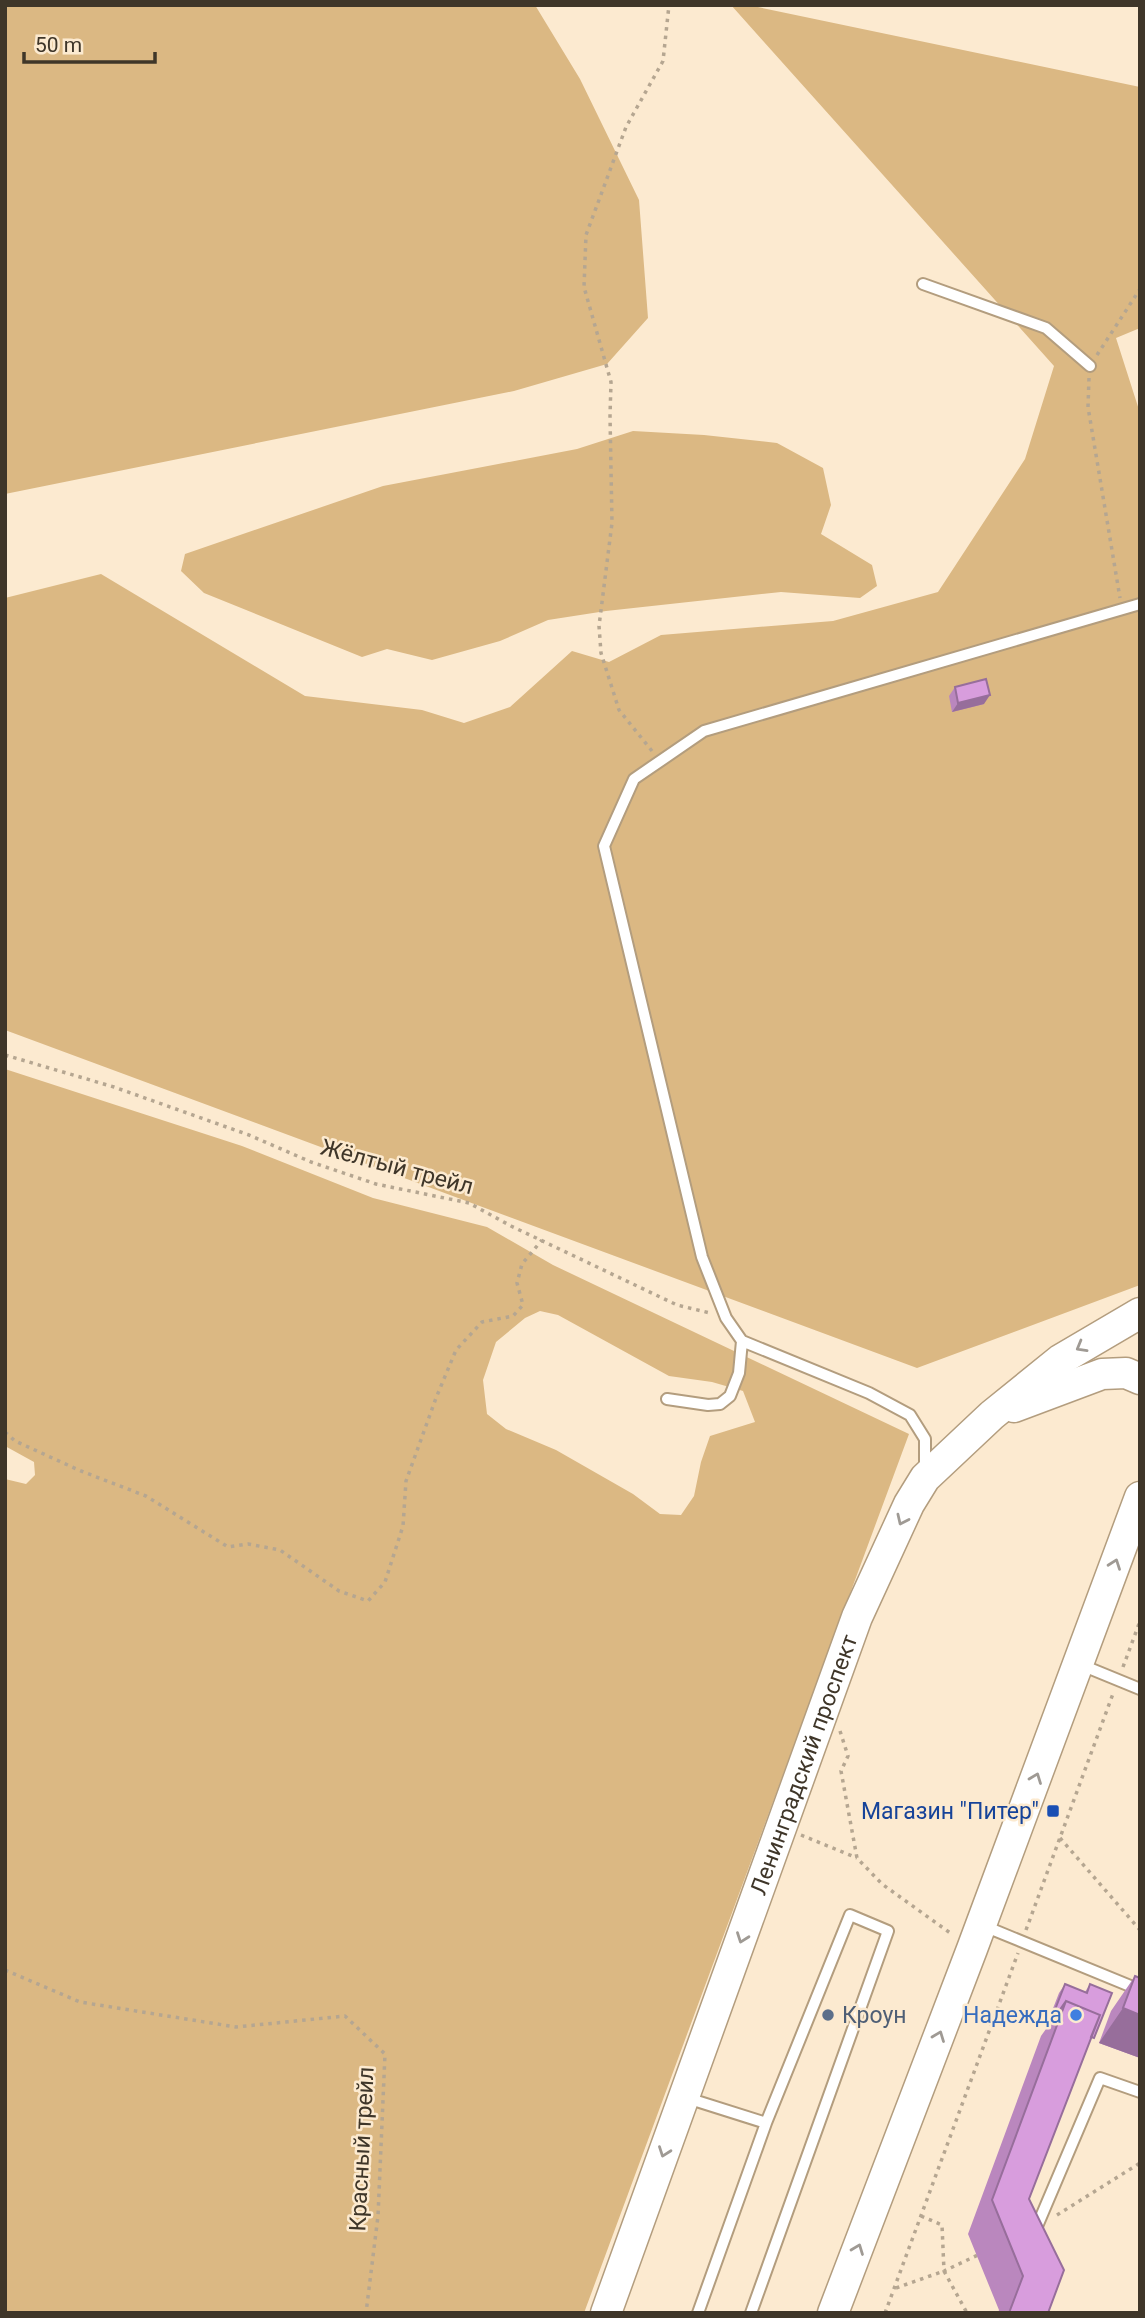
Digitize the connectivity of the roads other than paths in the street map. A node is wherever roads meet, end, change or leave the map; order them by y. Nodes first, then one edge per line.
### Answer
1 (923, 284) dead end
2 (1090, 366) road end
3 (1140, 604) edge
4 (1136, 1324) edge
5 (742, 1340) junction
6 (1140, 1379) edge
7 (667, 1399) dead end
8 (992, 1415) junction
9 (925, 1478) junction
10 (1140, 1497) edge
11 (1079, 1664) junction
12 (1140, 1689) edge
13 (977, 1937) junction
14 (1140, 1990) edge
15 (1140, 2092) edge
16 (684, 2097) junction
17 (766, 2123) junction
18 (1037, 2241) edge
19 (606, 2313) edge
20 (698, 2313) edge
21 (751, 2313) edge
22 (833, 2313) edge

1 - 2 lane
3 - 5 lane
4 -> 8 main road, Ленинградский проспект
5 - 7 lane
5 - 9 lane
6 - 8 main road
8 - 9 main road, Ленинградский проспект
9 -> 16 main road, Ленинградский проспект
11 -> 10 main road
11 - 12 lane
13 -> 11 main road
13 - 14 lane
22 -> 13 main road
15 - 18 lane
16 - 17 lane
16 -> 19 main road, Ленинградский проспект
17 - 20 lane
17 - 21 lane

